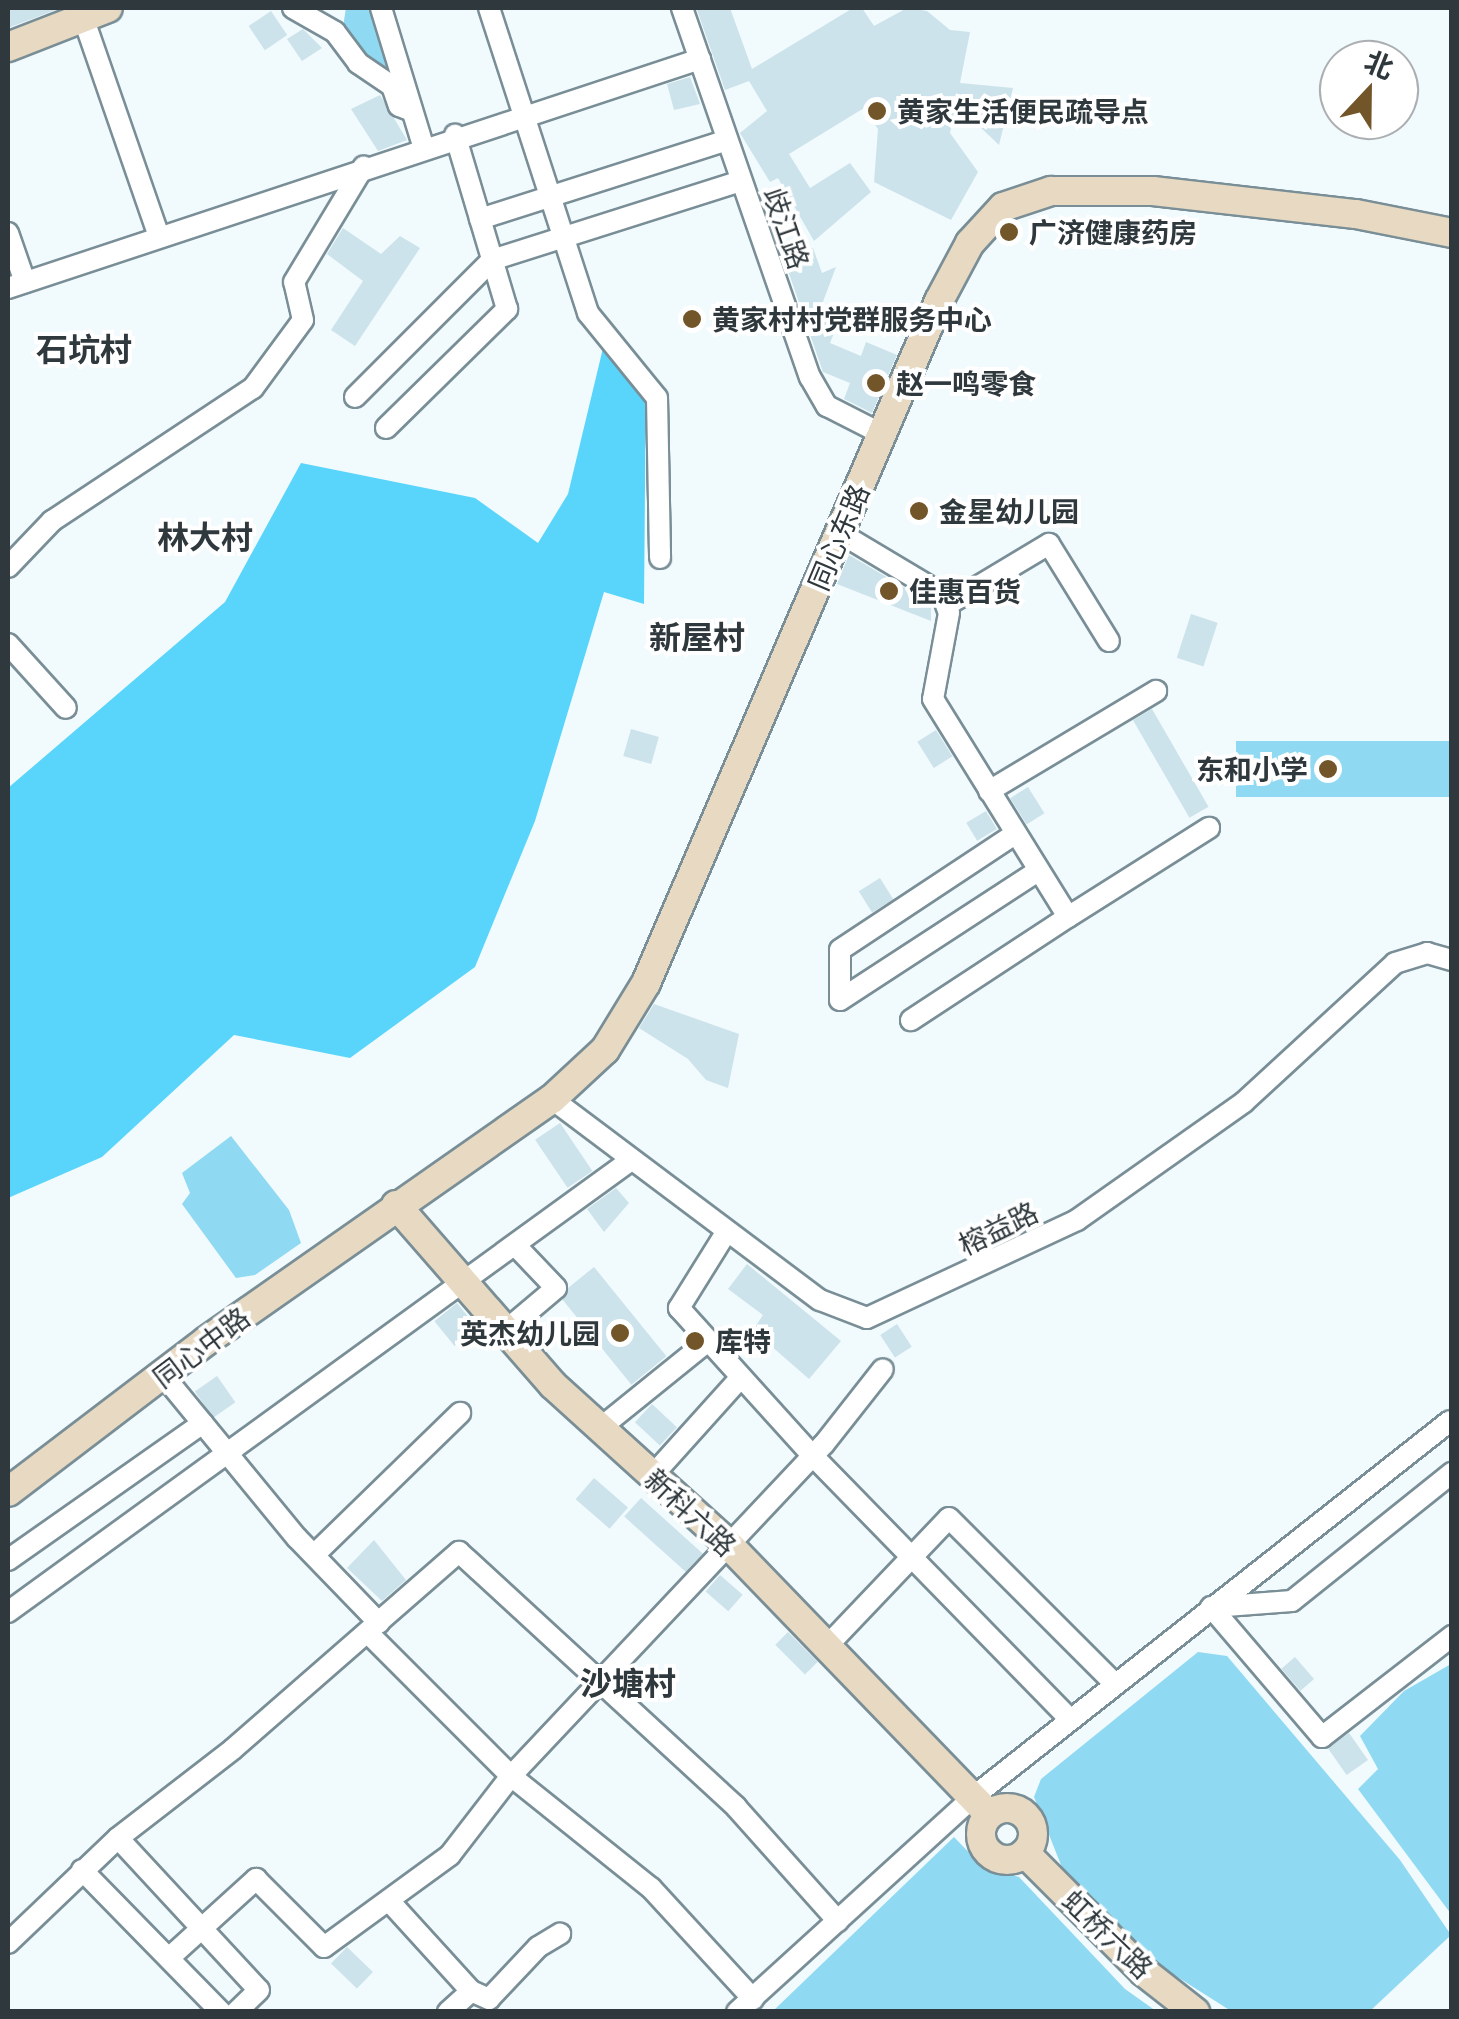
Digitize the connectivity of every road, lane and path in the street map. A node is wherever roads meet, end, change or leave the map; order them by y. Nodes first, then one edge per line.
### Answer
1 (293, 8) edge
2 (380, 8) edge
3 (489, 8) edge
4 (682, 8) edge
5 (96, 12) edge
6 (8, 47) edge
7 (700, 59) junction
8 (412, 111) junction
9 (524, 114) junction
10 (455, 135) junction
11 (728, 140) junction
12 (423, 146) junction
13 (364, 166) junction
14 (741, 181) junction
15 (550, 196) junction
16 (480, 219) junction
17 (8, 232) edge
18 (1452, 233) edge
19 (159, 236) junction
20 (564, 238) junction
21 (492, 260) junction
22 (16, 285) edge
23 (355, 397) dead end
24 (386, 428) dead end
25 (882, 434) junction
26 (840, 533) junction
27 (660, 558) dead end
28 (8, 567) edge
29 (948, 605) junction
30 (1109, 641) dead end
31 (8, 644) edge
32 (1156, 691) dead end
33 (66, 708) dead end
34 (989, 790) junction
35 (1209, 828) dead end
36 (1015, 834) junction
37 (1038, 870) junction
38 (1068, 918) junction
39 (1452, 960) edge
40 (911, 1020) dead end
41 (552, 1099) junction
42 (631, 1160) junction
43 (396, 1206) junction
44 (727, 1231) junction
45 (516, 1246) junction
46 (462, 1286) junction
47 (504, 1332) junction
48 (708, 1340) junction
49 (882, 1369) dead end
50 (163, 1375) junction
51 (741, 1377) junction
52 (460, 1413) dead end
53 (1450, 1422) edge
54 (203, 1424) junction
55 (599, 1429) junction
56 (230, 1456) junction
57 (812, 1456) junction
58 (1452, 1473) edge
59 (652, 1476) junction
60 (8, 1492) edge
61 (726, 1542) junction
62 (314, 1556) junction
63 (912, 1557) junction
64 (8, 1560) edge
65 (1211, 1608) junction
66 (8, 1612) edge
67 (374, 1628) junction
68 (1452, 1636) edge
69 (828, 1646) junction
70 (596, 1684) junction
71 (1115, 1684) junction
72 (1070, 1719) junction
73 (511, 1776) junction
74 (981, 1806) junction
75 (118, 1838) junction
76 (82, 1870) junction
77 (391, 1903) junction
78 (838, 1921) junction
79 (202, 1928) junction
80 (560, 1934) dead end
81 (8, 1943) edge
82 (169, 1958) junction
83 (471, 1992) junction
84 (745, 2005) edge
85 (221, 2012) edge
86 (236, 2012) edge
87 (448, 2012) edge
88 (1195, 2012) edge

1 - 8 street
2 - 8 street
3 - 9 street
4 - 7 street, 歧江路
5 - 6 street
5 - 19 street
7 - 9 street
7 - 11 street, 歧江路
8 - 12 street
9 - 10 street
9 - 15 street
10 - 12 street
10 - 16 street
11 - 14 street, 歧江路
11 - 15 street
12 - 13 street
13 - 19 street
13 - 28 street
14 - 20 street
14 - 25 street, 歧江路
15 - 16 street
15 - 20 street
16 - 21 street
17 - 22 street
18 - 25 street, 同心东路
19 - 22 street
20 - 21 street
20 - 27 street
21 - 23 street
21 - 24 street
25 - 26 street, 同心东路
26 - 29 street
26 - 41 street, 同心东路
29 - 30 street
29 - 34 street
31 - 33 street
32 - 34 street
34 - 36 street
35 - 38 street
36 - 37 street
36 - 37 street
37 - 38 street
38 - 40 street
39 - 44 street, 榕益路
41 - 42 street, 榕益路
41 - 43 street, 同心东路
42 - 44 street, 榕益路
42 - 45 street
43 - 46 street, 新科六路
43 - 50 street, 同心中路
44 - 48 street
45 - 46 street
45 - 47 street
46 - 47 street, 新科六路
46 - 56 street
47 - 55 street, 新科六路
48 - 51 street
48 - 55 street
49 - 57 street
50 - 54 street
50 - 60 street, 同心中路
51 - 57 street
51 - 59 street
52 - 62 street
53 - 65 street
54 - 56 street
54 - 64 street
55 - 59 street, 新科六路
56 - 62 street
56 - 66 street
57 - 61 street
57 - 63 street
58 - 65 street
59 - 61 street, 新科六路
61 - 69 street, 新科六路
61 - 70 street
62 - 67 street
63 - 69 street
63 - 71 street
63 - 72 street
65 - 68 street
65 - 71 street
67 - 70 street
67 - 73 street
67 - 75 street
69 - 74 street, 新科六路
70 - 73 street
70 - 78 street
71 - 72 street
72 - 74 street
73 - 77 street
73 - 84 street
74 - 78 street
74 - 88 street, 虹桥六路
75 - 76 street
75 - 79 street
76 - 81 street
76 - 82 street
77 - 79 street
77 - 83 street
78 - 84 street
79 - 82 street
79 - 86 street
80 - 83 street
82 - 85 street
83 - 87 street

